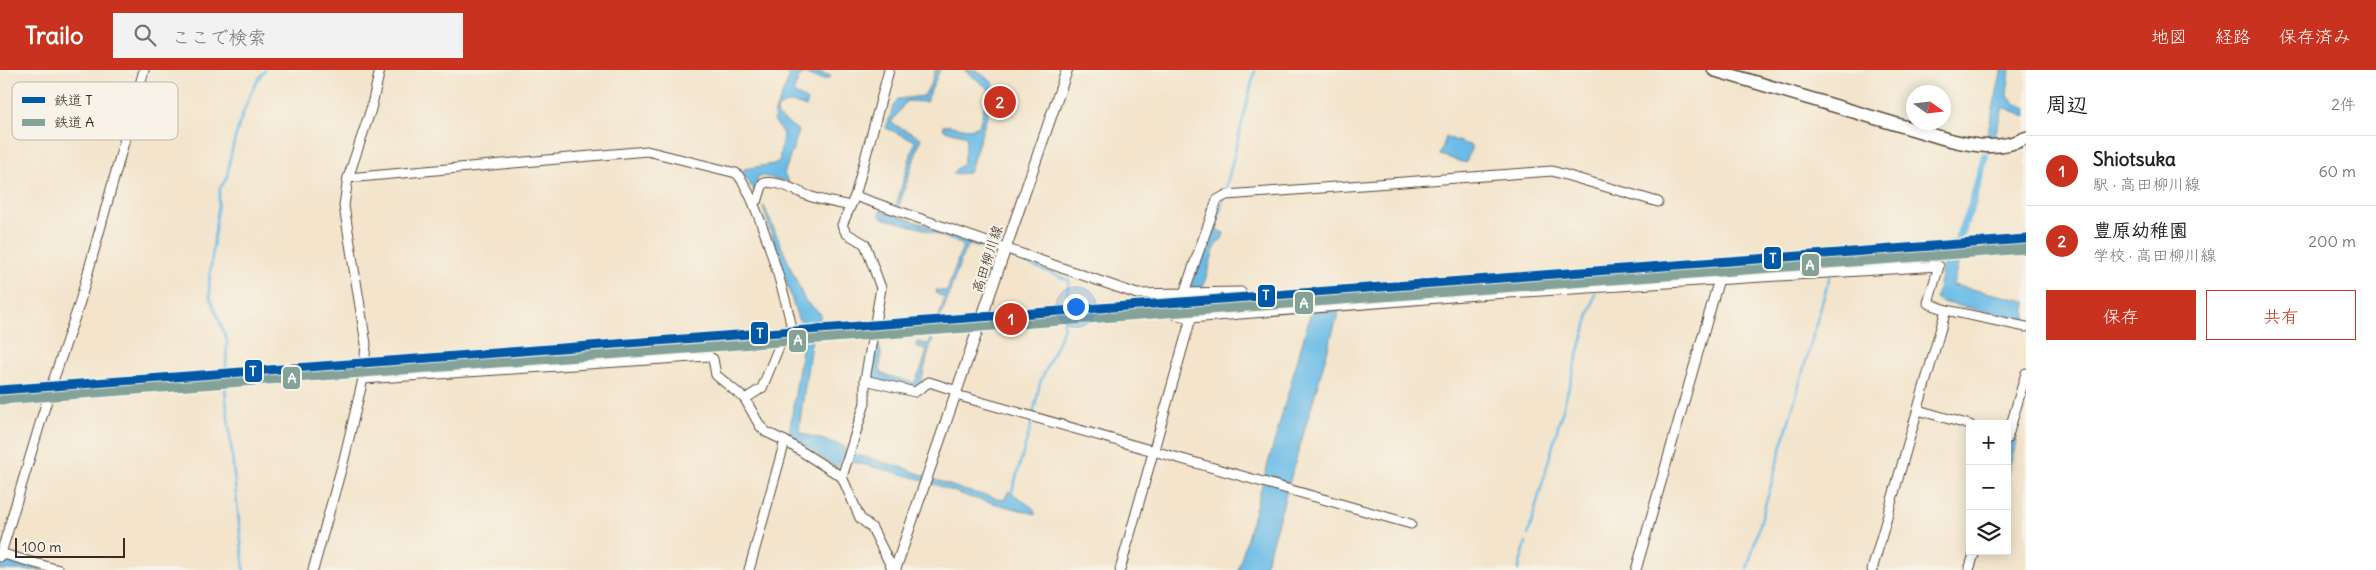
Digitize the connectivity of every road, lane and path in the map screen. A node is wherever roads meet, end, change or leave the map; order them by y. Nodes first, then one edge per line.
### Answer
1 (380, 70) edge
2 (890, 70) edge
3 (1067, 70) edge
4 (1714, 70) edge
5 (2026, 138) edge
6 (125, 140) edge
7 (348, 178) junction
8 (854, 196) junction
9 (754, 202) junction
10 (1658, 202) dead end
11 (850, 206) junction
12 (1004, 249) junction
13 (1719, 279) junction
14 (1241, 292) dead end
15 (1184, 293) junction
16 (1168, 295) junction
17 (1946, 310) junction
18 (1191, 318) junction
19 (2026, 326) edge
20 (872, 331) junction
21 (793, 336) junction
22 (2026, 373) edge
23 (363, 379) junction
24 (865, 380) junction
25 (956, 393) junction
26 (745, 399) junction
27 (1918, 410) junction
28 (1966, 423) edge
29 (2011, 426) edge
30 (785, 441) junction
31 (1154, 450) junction
32 (842, 477) junction
33 (1411, 524) dead end
34 (0, 554) edge
35 (1974, 555) edge
36 (59, 570) edge
37 (313, 570) edge
38 (748, 570) edge
39 (894, 570) edge
40 (1120, 570) edge
41 (1636, 570) edge
42 (1872, 570) edge
43 (1969, 570) edge

1 - 7 street
2 - 8 street
3 - 12 main road, 高田柳川線
4 - 5 highway
6 - 34 street
7 - 9 street
7 - 23 street
8 - 11 street
8 - 12 street
9 - 11 street
9 - 21 street
10 - 15 street
11 - 20 street
12 - 16 street
12 - 25 main road, 高田柳川線
13 - 17 street
13 - 18 street
13 - 41 street
14 - 15 street
15 - 16 street
16 - 18 street
17 - 19 street
17 - 27 street
18 - 31 street
20 - 21 street
20 - 24 street
21 - 26 street
22 - 29 street
23 - 26 street
23 - 37 street
24 - 25 street
24 - 32 street
25 - 31 street
25 - 39 main road, 高田柳川線
26 - 30 street
27 - 28 street
27 - 42 street
30 - 32 street
30 - 38 street
31 - 33 street
31 - 40 street
32 - 39 street
34 - 36 street
35 - 43 street

